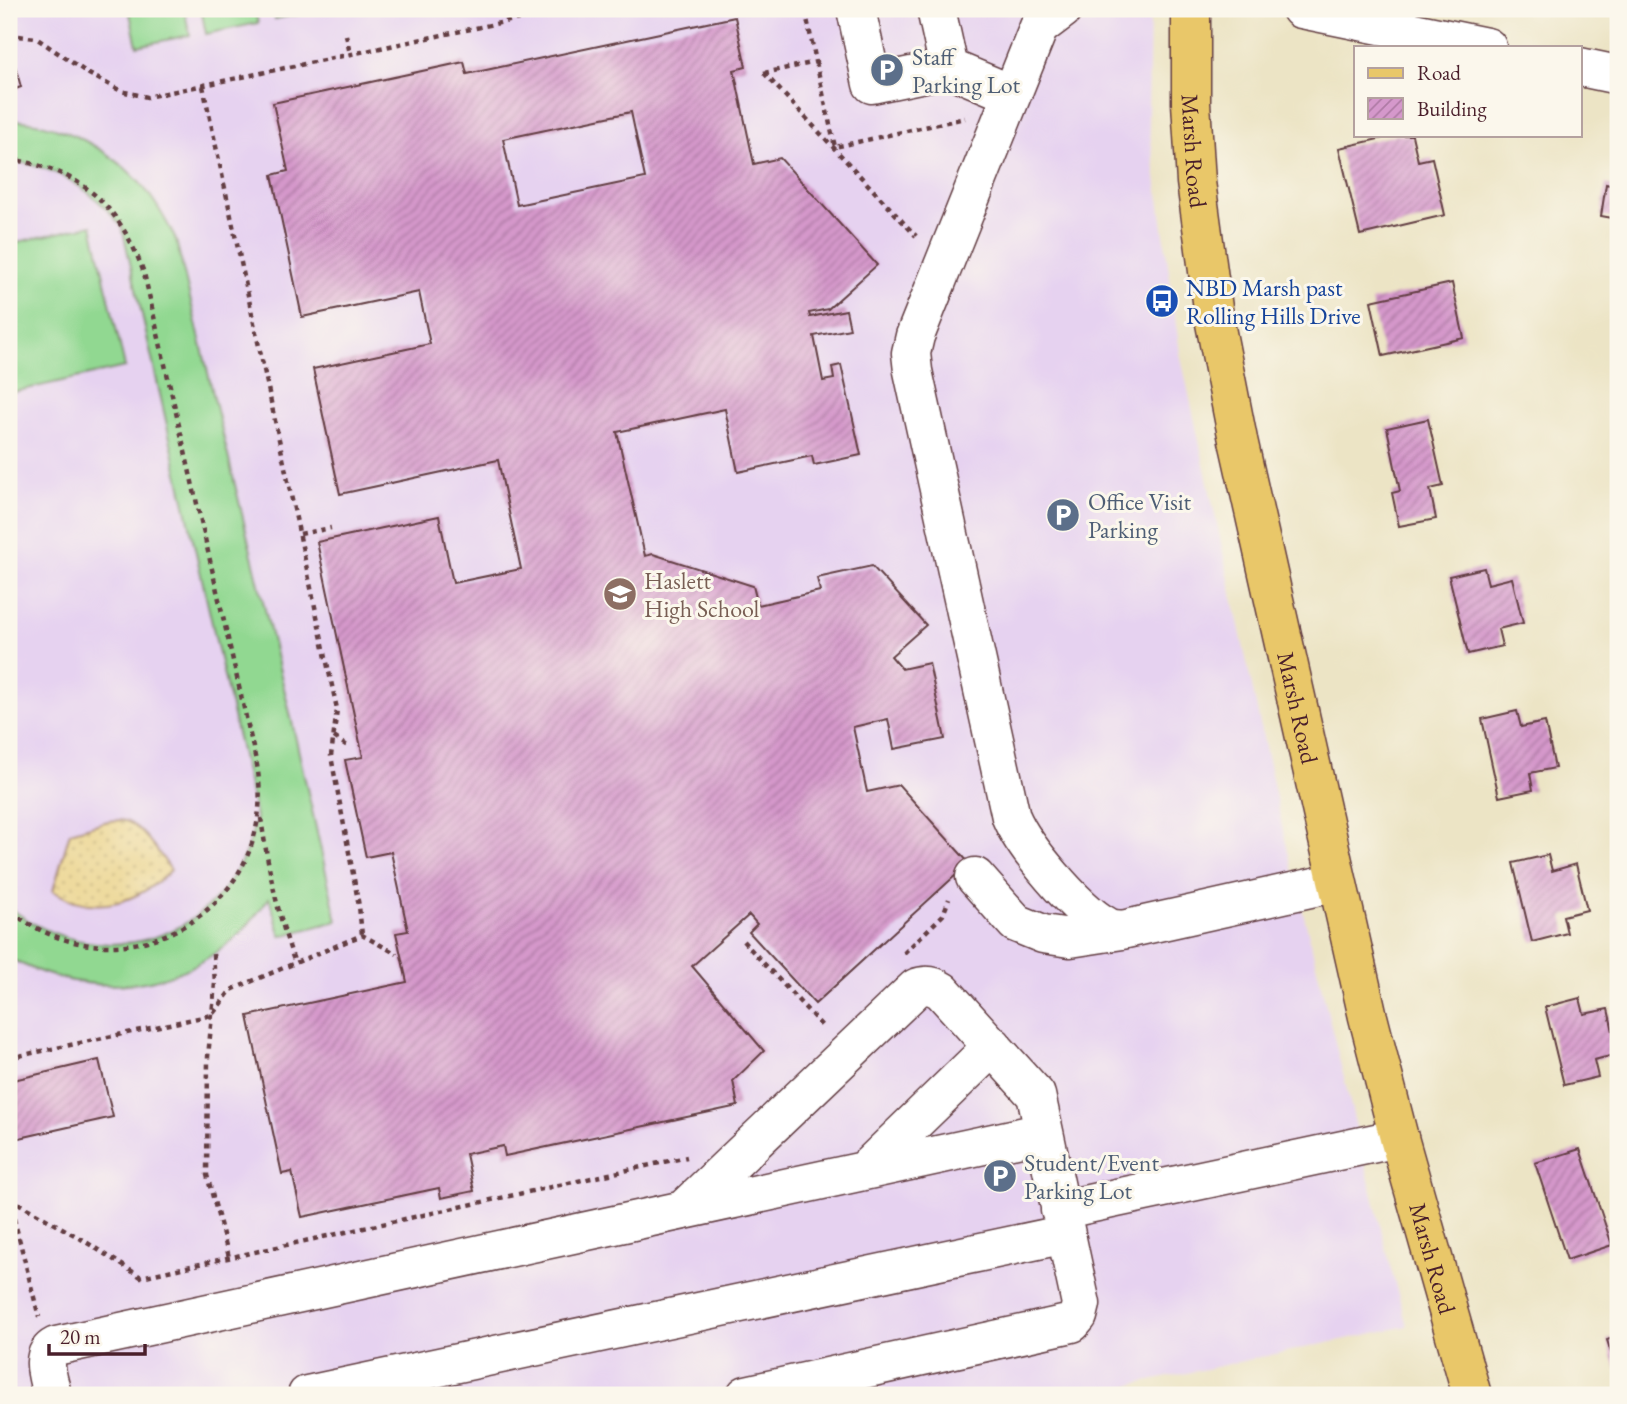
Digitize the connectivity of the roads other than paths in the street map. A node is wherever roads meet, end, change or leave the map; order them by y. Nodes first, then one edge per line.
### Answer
1 (856, 9) edge
2 (936, 9) edge
3 (1063, 9) edge
4 (1191, 9) edge
5 (1301, 9) edge
6 (1482, 46) edge
7 (1582, 66) edge
8 (948, 68) junction
9 (1618, 75) edge
10 (1011, 94) junction
11 (1337, 882) junction
12 (963, 885) road end
13 (1122, 930) junction
14 (993, 1046) junction
15 (1044, 1132) junction
16 (1399, 1138) junction
17 (863, 1171) junction
18 (683, 1210) junction
19 (1063, 1222) junction
20 (52, 1395) edge
21 (307, 1395) edge
22 (746, 1395) edge
23 (1472, 1395) edge

1 - 8 street
2 - 8 street
3 - 10 street
4 - 11 main road, Marsh Road
5 - 6 street
7 - 9 street
8 - 10 street
10 - 13 street
11 - 13 street
11 - 16 main road, Marsh Road
12 - 13 street
14 - 15 street
14 - 17 street
14 - 18 street
15 - 17 street
15 - 19 street
16 - 19 street
16 - 23 main road, Marsh Road
17 - 18 street
18 - 20 street
19 - 21 street
19 - 22 street

